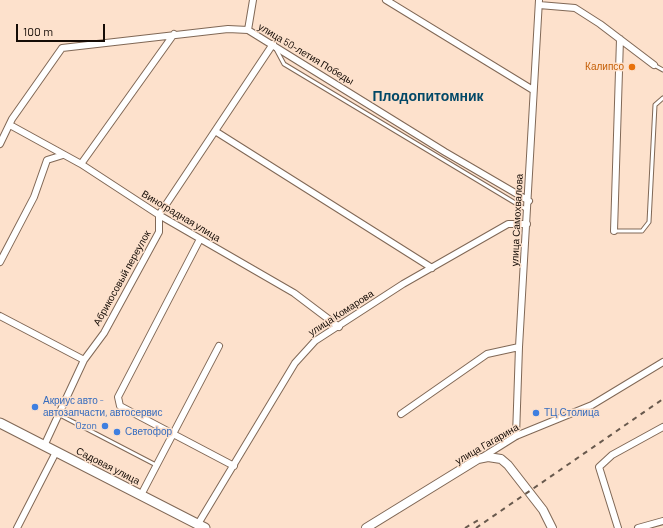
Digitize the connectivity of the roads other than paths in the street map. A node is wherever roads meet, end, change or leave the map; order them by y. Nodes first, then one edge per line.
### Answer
1 (253, 0) edge
2 (386, 0) edge
3 (539, 3) edge
4 (248, 30) junction
5 (174, 34) junction
6 (620, 39) junction
7 (273, 44) junction
8 (654, 65) joint
9 (663, 70) edge
10 (533, 90) junction
11 (663, 98) edge
12 (10, 125) junction
13 (215, 130) junction
14 (0, 144) edge
15 (63, 154) junction
16 (81, 164) junction
17 (528, 201) junction
18 (528, 211) junction
19 (159, 215) junction
20 (527, 224) junction
21 (614, 232) joint
22 (200, 239) junction
23 (0, 262) edge
24 (432, 268) junction
25 (0, 316) edge
26 (339, 327) junction
27 (218, 346) dead end
28 (519, 347) junction
29 (84, 360) junction
30 (663, 362) edge
31 (58, 414) junction
32 (401, 414) dead end
33 (0, 423) edge
34 (663, 427) edge
35 (173, 433) junction
36 (516, 436) junction
37 (44, 446) junction
38 (56, 452) junction
39 (478, 459) junction
40 (156, 465) junction
41 (234, 466) junction
42 (141, 495) junction
43 (663, 521) edge
44 (202, 526) edge
45 (17, 528) edge
46 (366, 528) edge
47 (552, 528) edge
48 (618, 528) edge
49 (638, 528) edge

1 - 4 street
2 - 10 street
3 - 6 street, улица Самохвалова
3 - 10 street, улица Самохвалова
4 - 5 street, улица 50-летия Победы
4 - 7 street, улица 50-летия Победы
5 - 12 street, улица 50-летия Победы
5 - 16 street
6 - 8 street, улица Самохвалова
6 - 21 street
7 - 13 street, Абрикосовый переулок
7 - 17 street, улица 50-летия Победы
7 - 18 lane
8 - 9 lane
10 - 17 street, улица Самохвалова
11 - 21 lane
12 - 14 street, улица 50-летия Победы
12 - 15 street, Виноградная улица
13 - 19 street, Абрикосовый переулок
13 - 24 street
15 - 16 street, Виноградная улица
15 - 23 street
16 - 19 street, Виноградная улица
17 - 18 street, улица Самохвалова
18 - 20 street, улица Самохвалова
19 - 22 street, Виноградная улица
19 - 29 street, Абрикосовый переулок
20 - 24 street, улица Комарова
20 - 28 street, улица Самохвалова
22 - 26 street, Виноградная улица
22 - 35 street
24 - 26 street, улица Комарова
25 - 29 street
26 - 41 street, улица Комарова
27 - 35 street
28 - 32 street
28 - 36 street, улица Самохвалова
29 - 31 street, Абрикосовый переулок
30 - 36 street, улица Гагарина
31 - 37 street, Абрикосовый переулок
31 - 40 lane
33 - 37 main road, Садовая улица
34 - 48 street
35 - 40 street
35 - 41 street
36 - 39 street, улица Гагарина
37 - 38 main road, Садовая улица
38 - 42 main road, Садовая улица
38 - 45 street
39 - 46 street, улица Гагарина
39 - 47 street
40 - 42 street
41 - 44 street, улица Комарова
42 - 44 main road, Садовая улица
43 - 49 street

